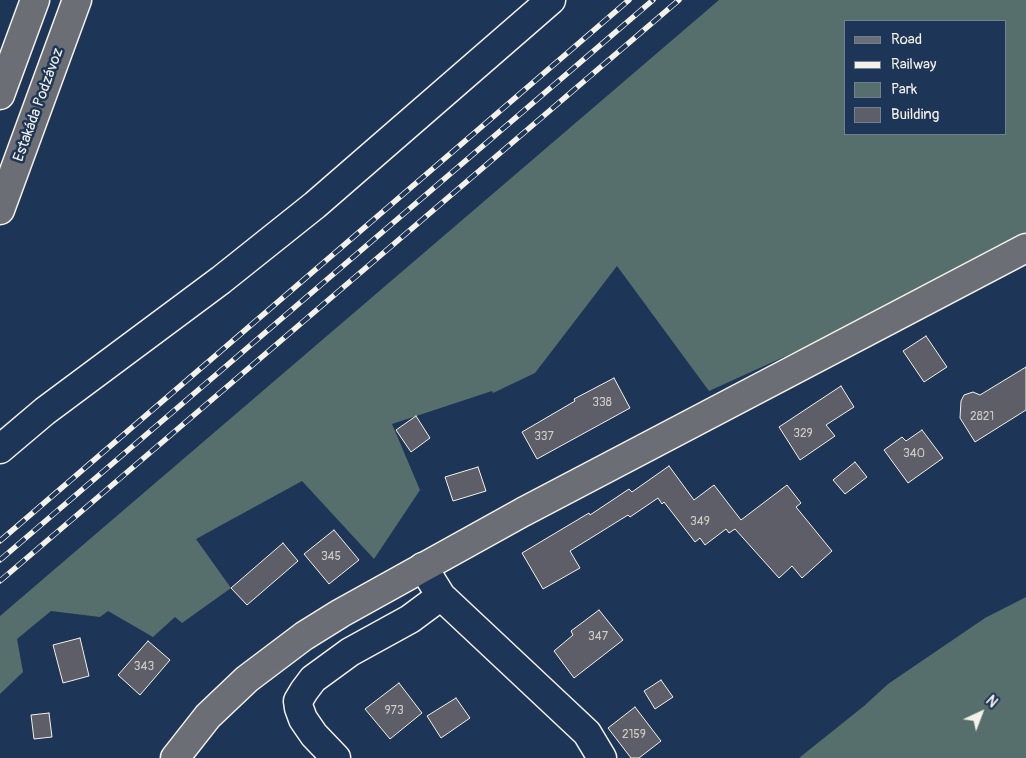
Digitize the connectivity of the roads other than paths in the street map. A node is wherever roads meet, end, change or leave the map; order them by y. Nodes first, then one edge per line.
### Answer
1 (35, 0) edge
2 (77, 0) edge
3 (551, 0) edge
4 (0, 95) edge
5 (0, 210) edge
6 (1026, 248) edge
7 (0, 449) edge
8 (423, 567) junction
9 (441, 596) junction
10 (175, 758) edge
11 (336, 758) edge
12 (602, 758) edge

1 - 4 main road
2 - 5 main road, Estakáda Podzávoz
3 - 7 street
6 - 8 main road
8 - 9 street
8 - 10 main road
9 - 11 street
9 - 12 street

